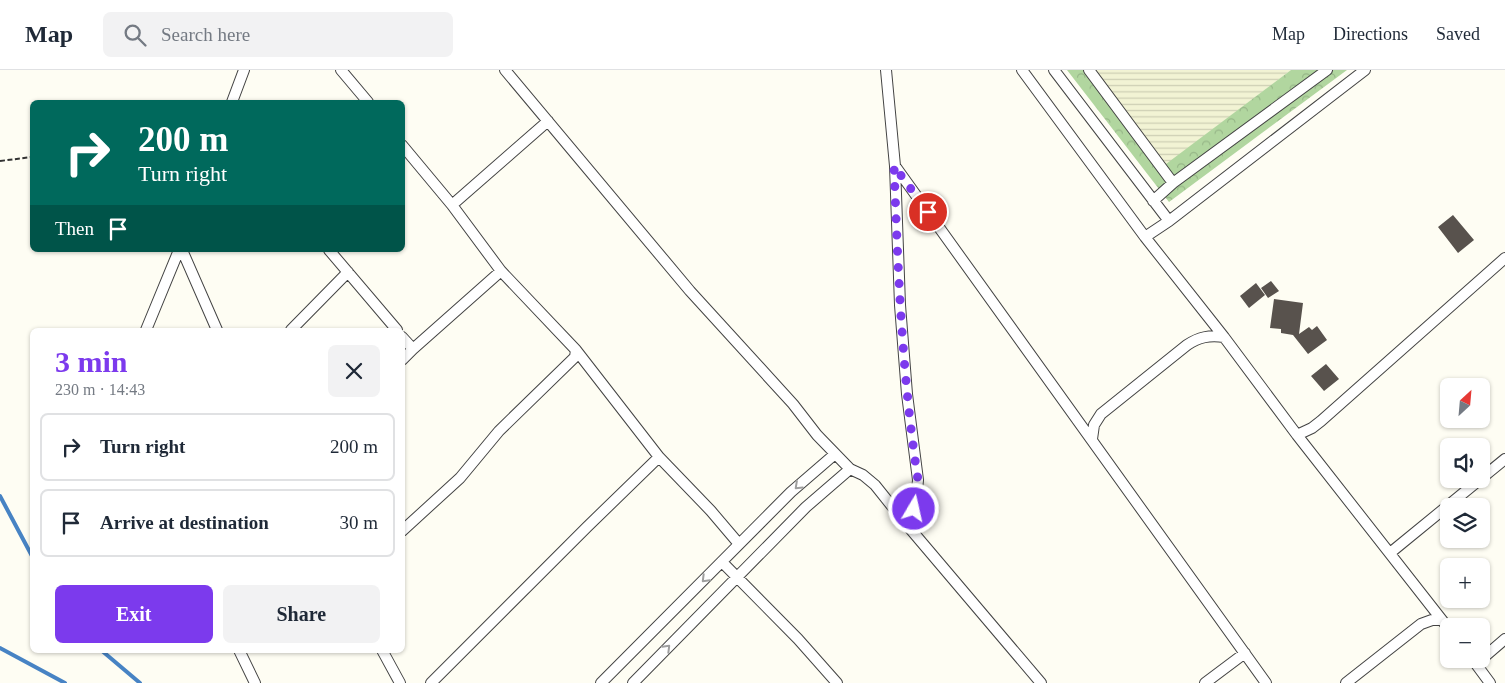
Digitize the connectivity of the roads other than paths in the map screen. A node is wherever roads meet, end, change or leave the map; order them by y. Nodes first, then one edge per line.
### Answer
1 (244, 70) edge
2 (341, 70) edge
3 (505, 70) edge
4 (886, 70) edge
5 (1022, 70) edge
6 (1054, 70) edge
7 (1089, 70) edge
8 (1327, 70) edge
9 (1366, 70) edge
10 (233, 100) edge
11 (366, 100) edge
12 (548, 121) junction
13 (405, 149) edge
14 (894, 166) junction
15 (1173, 183) junction
16 (1153, 201) junction
17 (452, 205) junction
18 (1168, 221) junction
19 (1145, 237) junction
20 (179, 252) edge
21 (181, 252) edge
22 (331, 252) edge
23 (1505, 258) edge
24 (501, 271) junction
25 (348, 272) junction
26 (147, 328) edge
27 (216, 328) edge
28 (293, 328) edge
29 (395, 328) edge
30 (1224, 337) junction
31 (405, 340) edge
32 (413, 349) junction
33 (576, 350) junction
34 (405, 357) edge
35 (1073, 412) junction
36 (1100, 414) junction
37 (1297, 435) junction
38 (1092, 439) junction
39 (835, 454) junction
40 (659, 457) junction
41 (1505, 460) edge
42 (850, 469) junction
43 (907, 525) junction
44 (405, 528) edge
45 (739, 544) junction
46 (1390, 553) junction
47 (722, 562) junction
48 (738, 578) junction
49 (1440, 618) edge
50 (1440, 620) edge
51 (1505, 639) edge
52 (1490, 650) edge
53 (240, 653) edge
54 (384, 653) edge
55 (1245, 653) junction
56 (1479, 668) edge
57 (255, 683) edge
58 (400, 683) edge
59 (431, 683) edge
60 (602, 683) edge
61 (633, 683) edge
62 (837, 683) edge
63 (1041, 683) edge
64 (1205, 683) edge
65 (1266, 683) edge
66 (1346, 683) edge
67 (1490, 683) edge

1 - 10 street
2 - 11 street
3 - 12 street
4 - 14 street
5 - 19 street
6 - 16 street
7 - 15 street
8 - 15 street
9 - 18 street
12 - 17 street
12 - 39 street
13 - 17 street
14 - 35 street
14 - 43 street
15 - 16 street
16 - 18 street
17 - 24 street
18 - 19 street
19 - 30 street
20 - 26 street
21 - 27 street
22 - 25 street
23 - 37 street
24 - 32 street
24 - 33 street
25 - 28 street
25 - 29 street
30 - 36 street
30 - 37 street
31 - 32 street
32 - 34 street
33 - 40 street
33 - 44 street
35 - 36 street
35 - 38 street
36 - 38 street
37 - 46 street
38 - 55 street
39 - 42 street
39 -> 45 street
40 - 45 street
40 - 59 street
41 - 46 street
42 - 43 street
42 - 48 street
43 - 63 street
45 - 47 street
46 - 49 street
47 - 48 street
47 -> 60 street
61 -> 48 street
48 - 62 street
50 - 66 street
51 - 52 street
53 - 57 street
54 - 58 street
55 - 64 street
55 - 65 street
56 - 67 street

